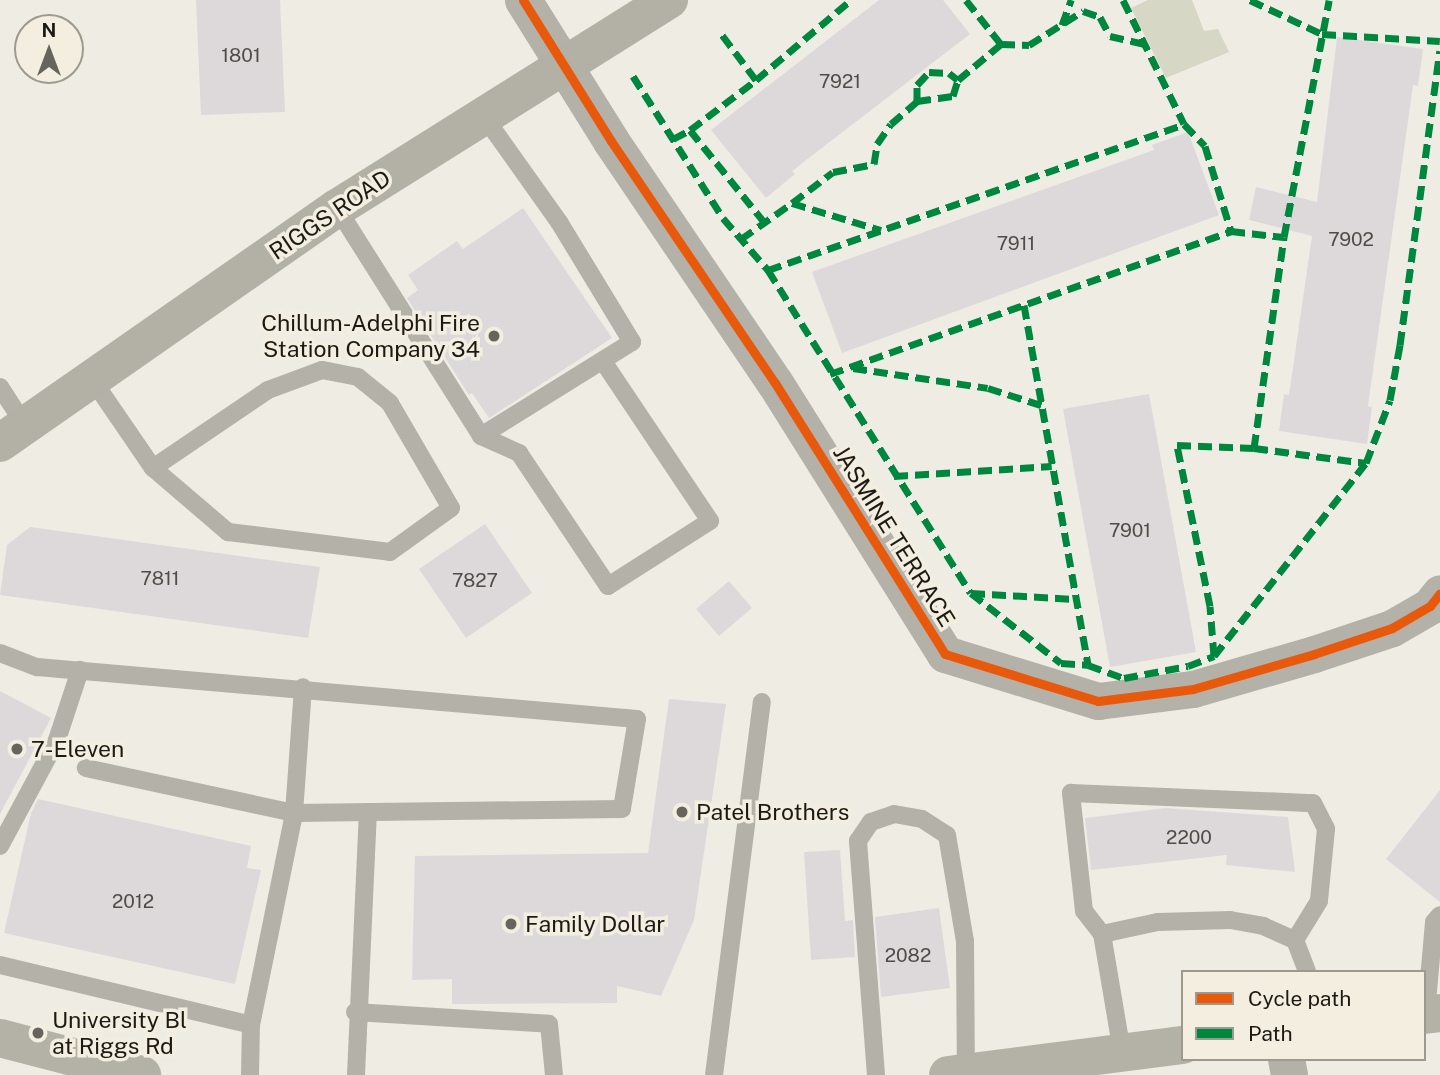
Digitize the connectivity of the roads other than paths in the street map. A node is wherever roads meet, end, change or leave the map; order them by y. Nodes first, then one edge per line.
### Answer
1 (523, 0) edge
2 (669, 0) edge
3 (562, 65) junction
4 (484, 115) junction
5 (337, 208) junction
6 (603, 361) junction
7 (92, 379) junction
8 (0, 387) edge
9 (12, 433) edge
10 (481, 436) junction
11 (153, 468) junction
12 (1440, 593) edge
13 (0, 653) edge
14 (80, 670) junction
15 (303, 687) junction
16 (762, 702) dead end
17 (86, 768) dead end
18 (368, 812) junction
19 (294, 813) junction
20 (5, 828) edge
21 (0, 846) edge
22 (1440, 915) edge
23 (1102, 934) junction
24 (1296, 940) junction
25 (0, 965) edge
26 (1306, 970) edge
27 (355, 1012) junction
28 (1430, 1014) edge
29 (251, 1026) junction
30 (0, 1038) edge
31 (1181, 1045) edge
32 (1122, 1052) junction
33 (957, 1074) edge
34 (142, 1075) edge
35 (250, 1075) edge
36 (356, 1075) edge
37 (554, 1075) edge
38 (714, 1075) edge
39 (876, 1075) edge

1 - 3 street, JASMINE TERRACE
2 - 3 main road, RIGGS ROAD
3 - 4 main road, RIGGS ROAD
3 - 12 street, JASMINE TERRACE
4 - 5 main road, RIGGS ROAD
4 - 6 lane
5 - 7 main road, RIGGS ROAD
5 - 10 lane
6 - 10 lane
6 - 10 lane
7 - 9 main road, RIGGS ROAD
7 - 11 lane
8 - 9 lane
11 - 11 lane
13 - 14 lane
14 - 15 lane
14 - 20 lane
15 - 18 lane
15 - 19 lane
16 - 38 lane
17 - 19 lane
18 - 19 lane
18 - 27 lane
19 - 29 lane
20 - 21 lane
22 - 28 lane
23 - 24 lane
23 - 24 lane
23 - 32 lane
24 - 26 lane
25 - 29 lane
27 - 36 lane
27 - 37 lane
29 - 35 lane
30 - 34 main road
31 - 32 main road
32 - 33 main road
33 - 39 lane

